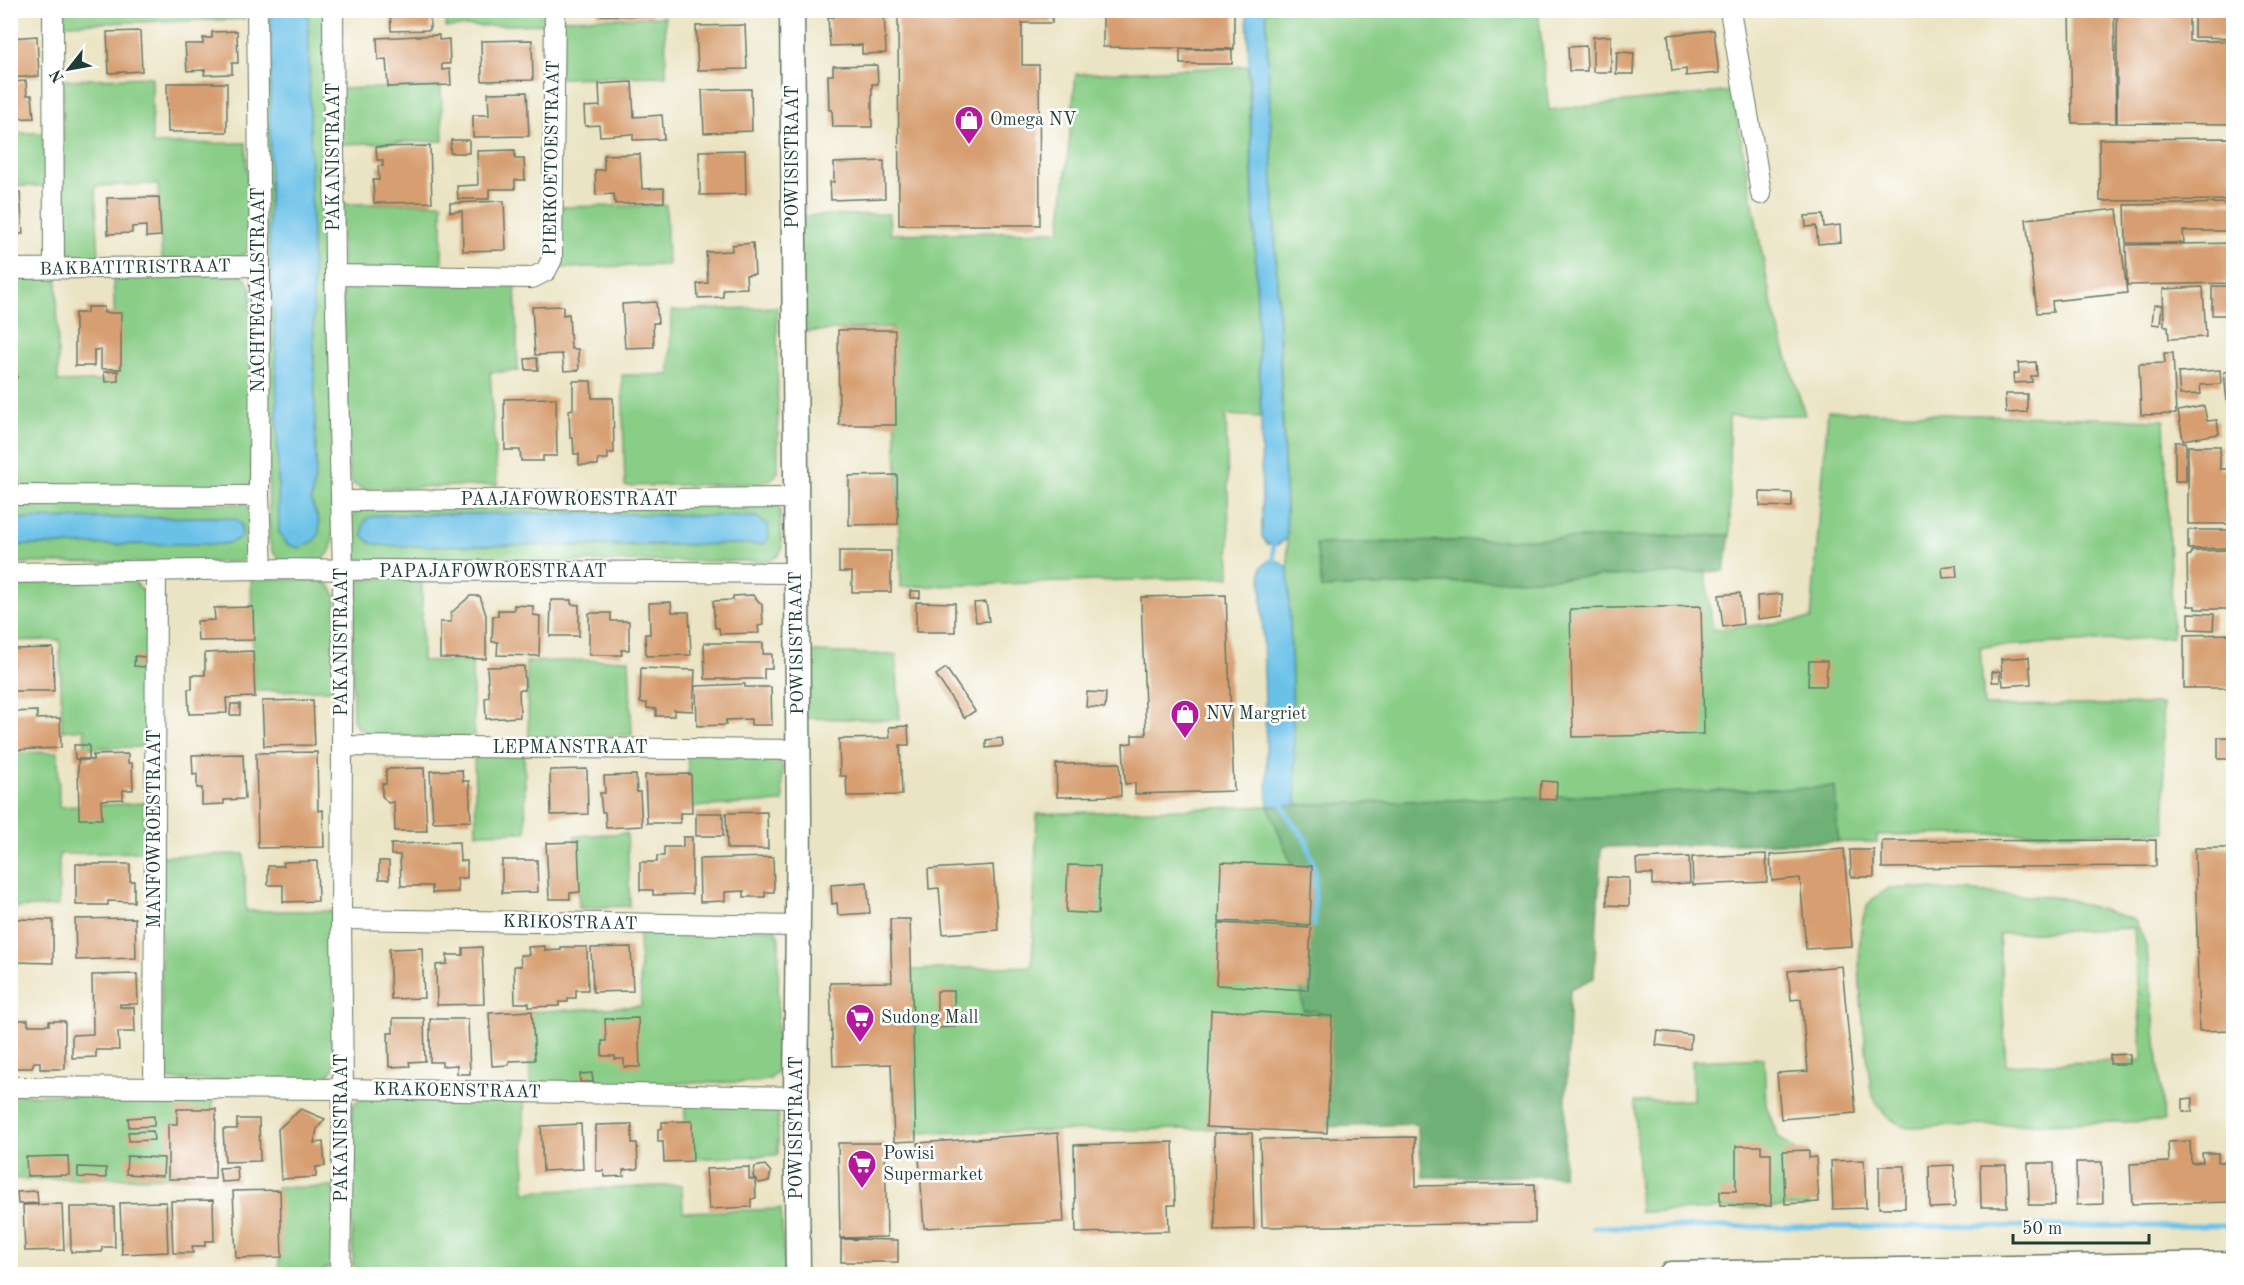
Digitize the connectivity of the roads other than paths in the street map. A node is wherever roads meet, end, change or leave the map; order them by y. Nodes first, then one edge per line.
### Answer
1 (53, 10) edge
2 (257, 10) edge
3 (333, 10) edge
4 (555, 10) edge
5 (792, 10) edge
6 (1731, 10) edge
7 (1761, 194) dead end
8 (260, 266) junction
9 (54, 268) junction
10 (10, 269) edge
11 (335, 275) junction
12 (10, 495) edge
13 (258, 496) junction
14 (796, 498) junction
15 (342, 501) junction
16 (262, 569) junction
17 (343, 571) junction
18 (156, 572) junction
19 (10, 573) edge
20 (796, 573) junction
21 (342, 746) junction
22 (798, 750) junction
23 (341, 919) junction
24 (798, 926) junction
25 (154, 1086) junction
26 (10, 1087) edge
27 (343, 1089) junction
28 (796, 1097) junction
29 (2234, 1264) edge
30 (340, 1275) edge
31 (798, 1275) edge
32 (1671, 1275) edge

1 - 9 street
2 - 8 street, NACHTEGAALSTRAAT
3 - 11 street, PAKANISTRAAT
4 - 11 street, PIERKOETOESTRAAT
5 - 14 street, POWISISTRAAT
6 - 7 street
8 - 9 street, BAKBATITRISTRAAT
8 - 13 street, NACHTEGAALSTRAAT
9 - 10 street, BAKBATITRISTRAAT
11 - 15 street, PAKANISTRAAT
12 - 13 street
13 - 16 street, NACHTEGAALSTRAAT
14 - 15 street, PAAJAFOWROESTRAAT
14 - 20 street, POWISISTRAAT
15 - 17 street, PAKANISTRAAT
16 - 17 street, PAPAJAFOWROESTRAAT
16 - 18 street, PAPAJAFOWROESTRAAT
17 - 20 street, PAPAJAFOWROESTRAAT
17 - 21 street, PAKANISTRAAT
18 - 19 street, PAPAJAFOWROESTRAAT
18 - 25 street, MANFOWROESTRAAT
20 - 22 street, POWISISTRAAT
21 - 22 street, LEPMANSTRAAT
21 - 23 street, PAKANISTRAAT
22 - 24 street, POWISISTRAAT
23 - 24 street, KRIKOSTRAAT
23 - 27 street, PAKANISTRAAT
24 - 28 street, POWISISTRAAT
25 - 26 street, KRAKOENSTRAAT
25 - 27 street, KRAKOENSTRAAT
27 - 28 street, KRAKOENSTRAAT
27 - 30 street, PAKANISTRAAT
28 - 31 street, POWISISTRAAT
29 - 32 street

